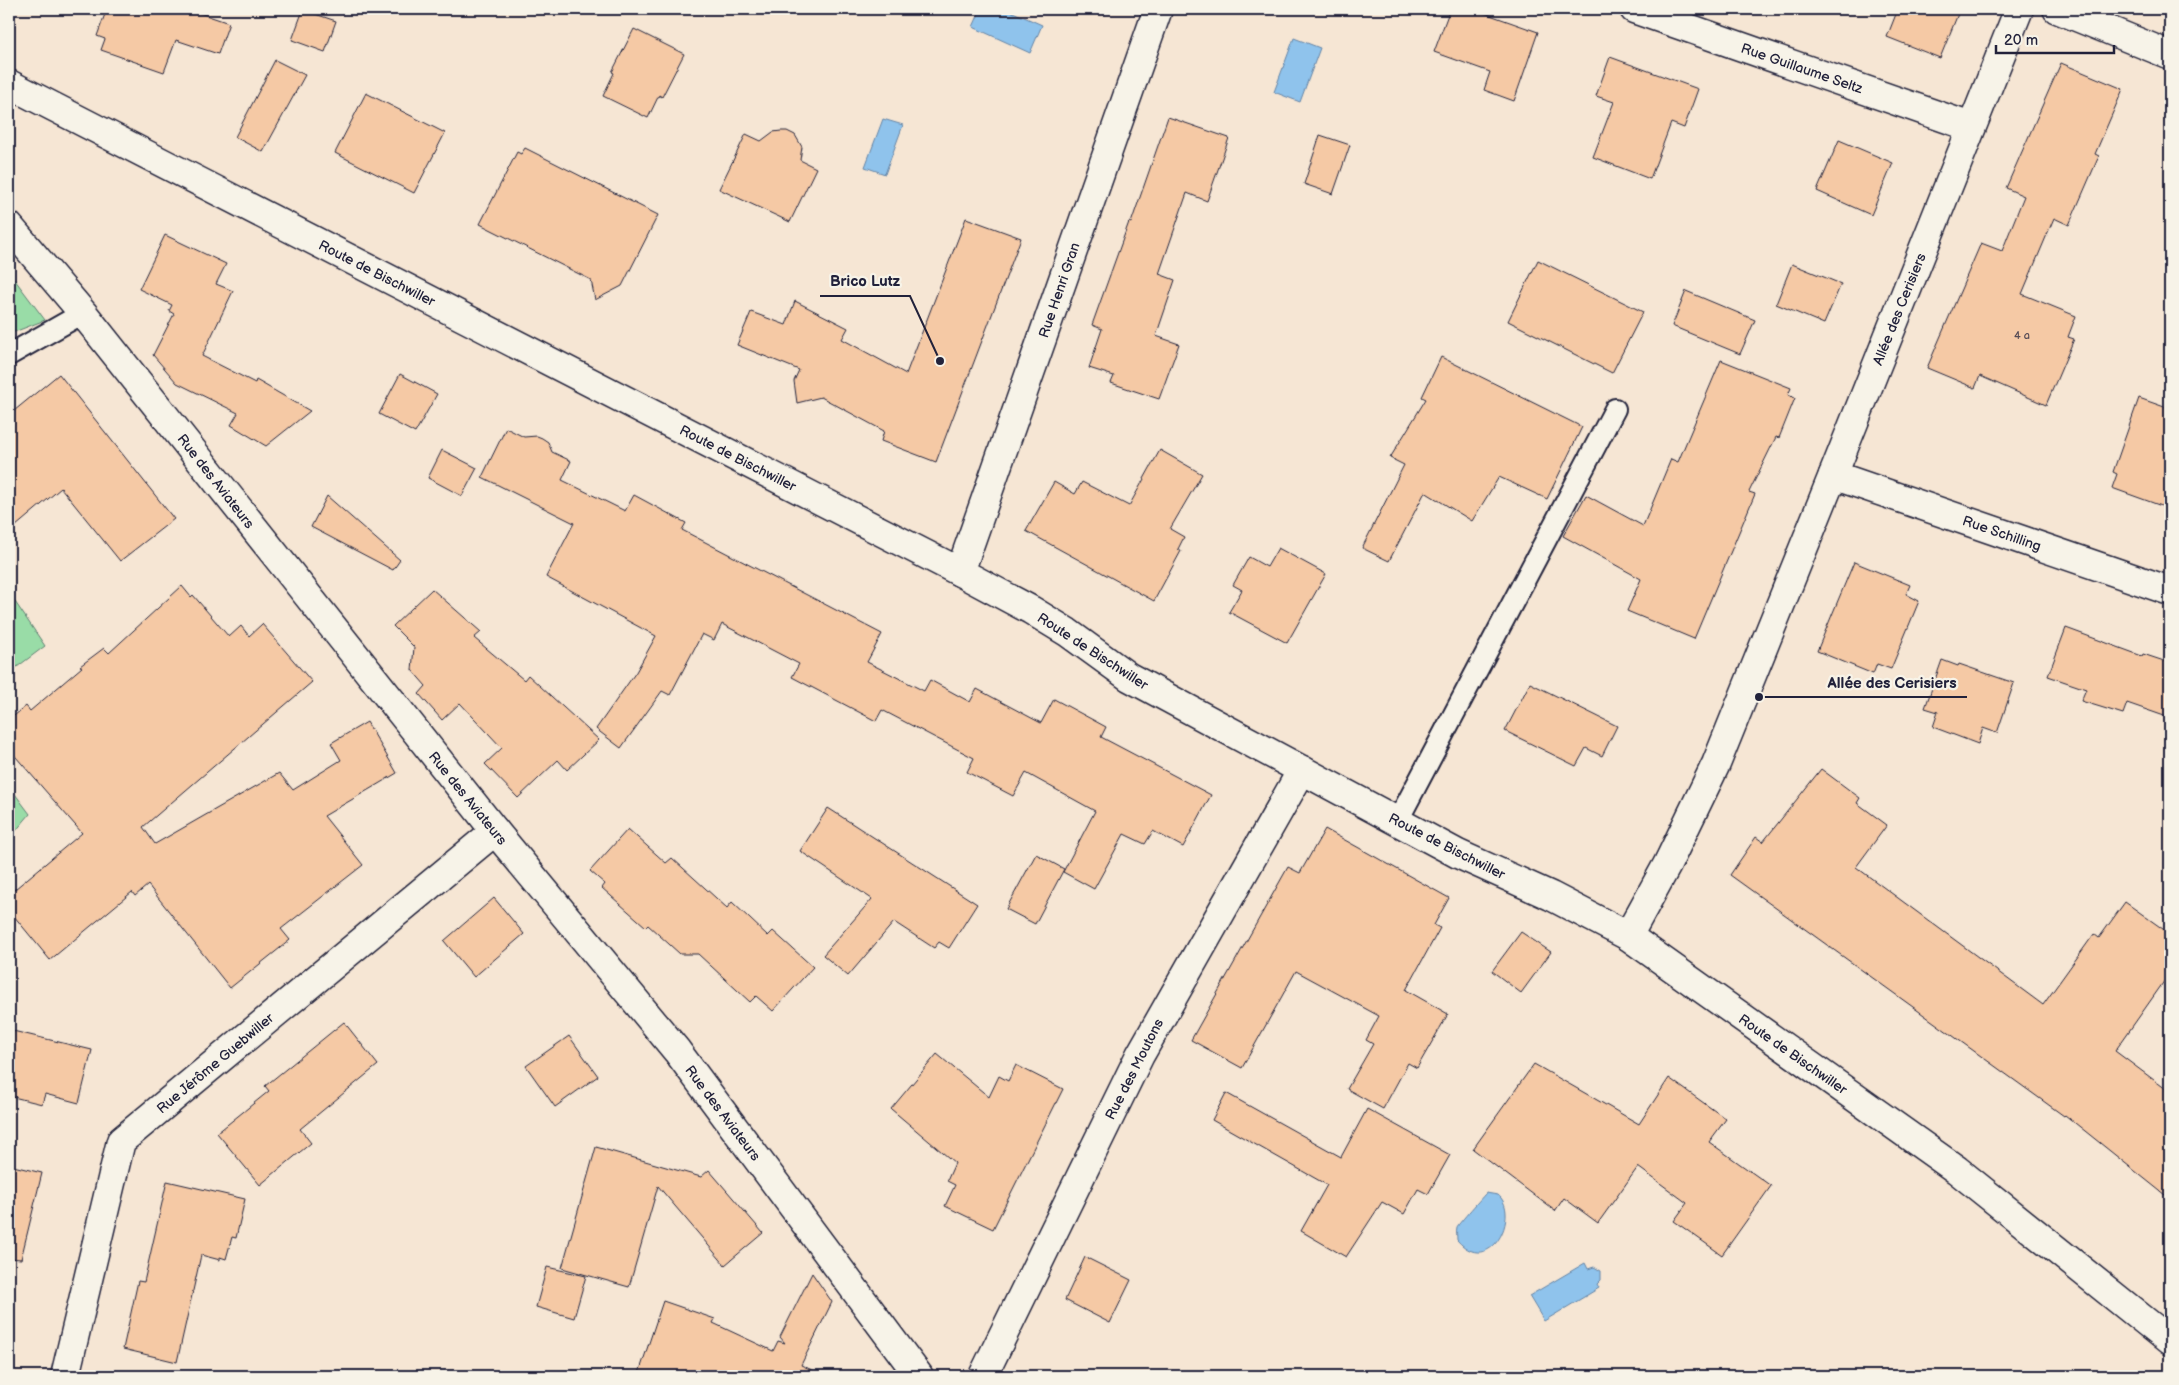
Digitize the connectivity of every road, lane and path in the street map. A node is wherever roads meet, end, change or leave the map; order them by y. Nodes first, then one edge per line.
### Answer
1 (1158, 9) edge
2 (1634, 9) edge
3 (2019, 9) edge
4 (2058, 9) edge
5 (2170, 55) edge
6 (9, 84) edge
7 (1971, 126) junction
8 (9, 226) edge
9 (83, 313) junction
10 (9, 355) edge
11 (1615, 409) dead end
12 (1833, 475) junction
13 (960, 572) junction
14 (2170, 591) edge
15 (1302, 770) junction
16 (1397, 822) junction
17 (495, 831) junction
18 (1628, 936) junction
19 (2170, 1341) edge
20 (65, 1376) edge
21 (919, 1376) edge
22 (983, 1376) edge

1 - 13 street, Rue Henri Gran
2 - 7 street, Rue Guillaume Seltz
3 - 7 street, Allée des Cerisiers
4 - 5 street
6 - 13 street, Route de Bischwiller
7 - 12 street, Allée des Cerisiers
8 - 9 street, Rue des Aviateurs
9 - 10 lane
9 - 17 street, Rue des Aviateurs
11 - 16 lane
12 - 14 street, Rue Schilling
12 - 18 street, Allée des Cerisiers
13 - 15 street, Route de Bischwiller
15 - 16 street, Route de Bischwiller
15 - 22 street, Rue des Moutons
16 - 18 street, Route de Bischwiller
17 - 20 street, Rue Jérôme Guebwiller
17 - 21 street, Rue des Aviateurs
18 - 19 street, Route de Bischwiller

